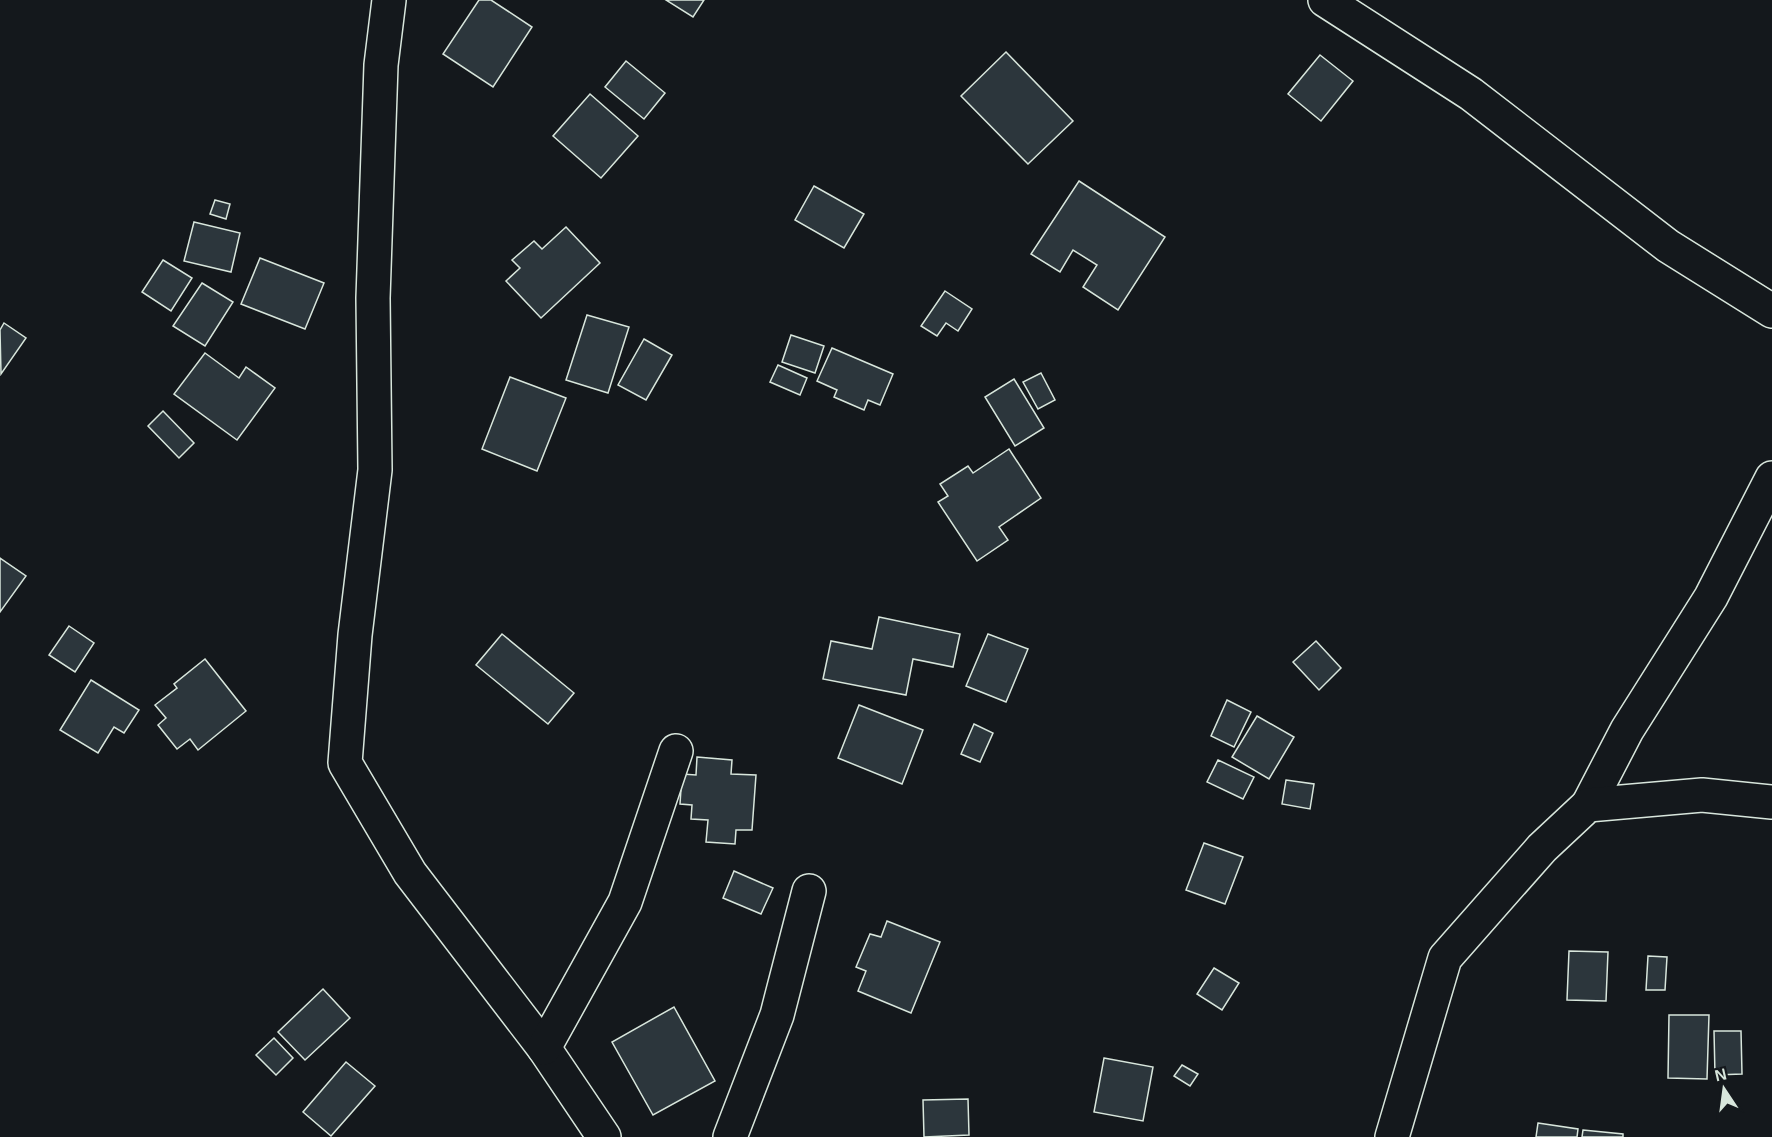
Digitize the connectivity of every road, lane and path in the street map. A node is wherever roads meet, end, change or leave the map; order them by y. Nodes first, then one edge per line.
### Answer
1 (389, 0) edge
2 (1325, 0) edge
3 (1772, 312) edge
4 (1772, 478) edge
5 (676, 752) dead end
6 (1772, 802) edge
7 (1588, 805) junction
8 (809, 891) dead end
9 (544, 1048) junction
10 (604, 1137) edge
11 (730, 1137) edge
12 (1392, 1137) edge

1 - 9 street
2 - 3 street
4 - 7 street
5 - 9 street
6 - 7 street
7 - 12 street
8 - 11 street
9 - 10 street

